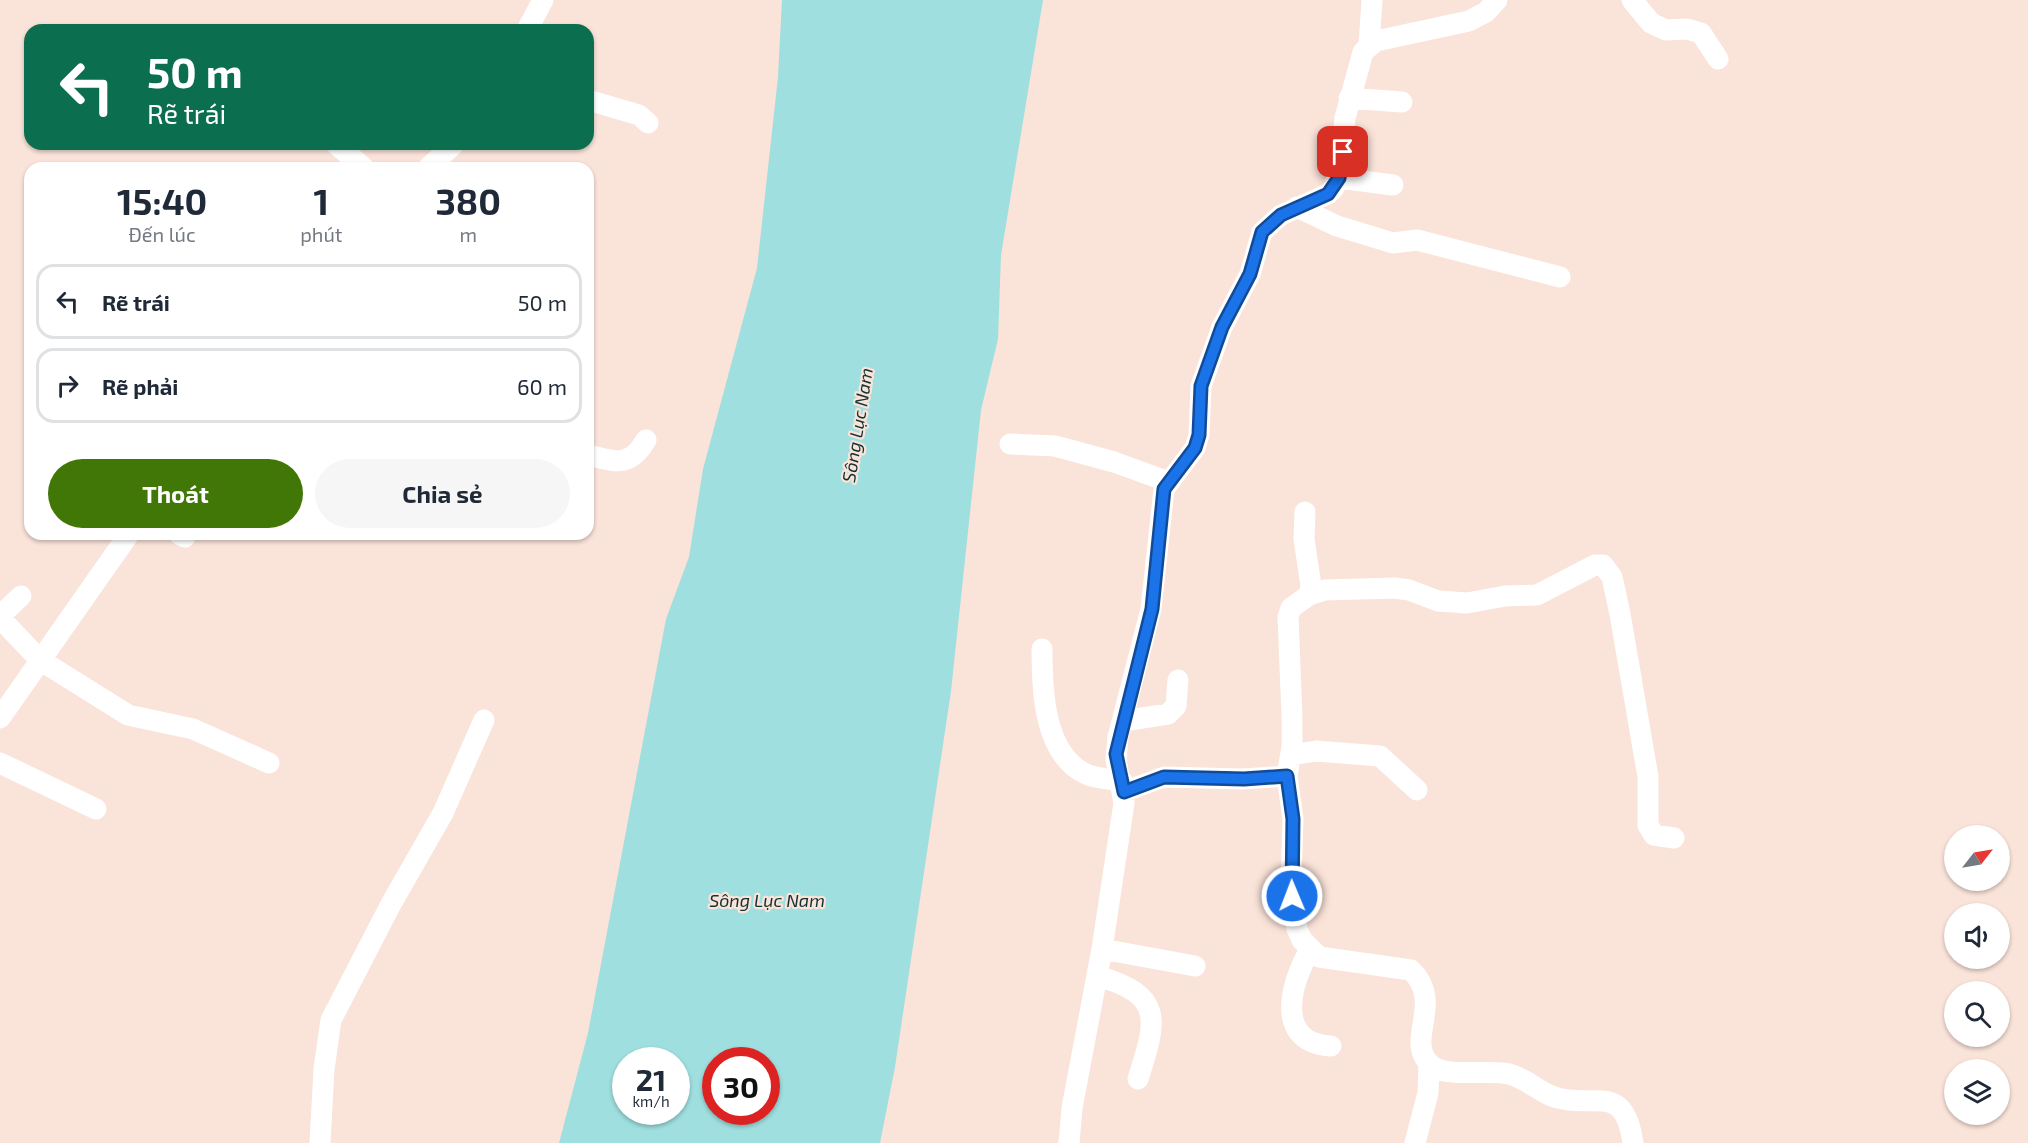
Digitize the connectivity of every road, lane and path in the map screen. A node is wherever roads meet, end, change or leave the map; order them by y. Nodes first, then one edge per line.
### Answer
1 (543, 0) edge
2 (1372, 0) edge
3 (1497, 0) edge
4 (1632, 0) edge
5 (530, 24) edge
6 (1369, 46) junction
7 (1718, 58) dead end
8 (1349, 98) junction
9 (594, 102) edge
10 (1402, 102) dead end
11 (648, 123) dead end
12 (343, 150) edge
13 (448, 150) edge
14 (357, 162) edge
15 (434, 162) edge
16 (1339, 178) junction
17 (1393, 184) dead end
18 (1297, 207) junction
19 (1560, 277) dead end
20 (646, 440) dead end
21 (1010, 444) dead end
22 (594, 456) edge
23 (1168, 482) junction
24 (1305, 512) dead end
25 (125, 540) edge
26 (1309, 595) junction
27 (21, 596) dead end
28 (0, 617) edge
29 (1042, 649) dead end
30 (40, 660) junction
31 (1178, 680) dead end
32 (0, 718) edge
33 (484, 720) dead end
34 (1123, 721) junction
35 (1291, 755) junction
36 (0, 763) edge
37 (269, 763) dead end
38 (1287, 776) junction
39 (1123, 786) junction
40 (1417, 790) dead end
41 (96, 809) dead end
42 (1674, 838) dead end
43 (1102, 949) junction
44 (1310, 950) junction
45 (1195, 966) dead end
46 (1097, 976) junction
47 (1331, 1046) dead end
48 (1429, 1063) junction
49 (1138, 1079) dead end
50 (320, 1143) edge
51 (1069, 1143) edge
52 (1415, 1143) edge
53 (1634, 1143) edge

1 - 5 street
2 - 6 street
3 - 6 street
4 - 7 street
6 - 8 street
8 - 10 street
8 - 16 street
9 - 11 street
12 - 14 street
13 - 15 street
16 - 17 street
16 - 18 street
18 - 19 street
18 - 23 street
20 - 22 street
21 - 23 street
23 - 34 street
24 - 26 street
25 - 30 street
26 - 35 street
26 - 42 street
27 - 28 street
28 - 30 street
29 - 39 street
30 - 32 street
30 - 37 street
31 - 34 street
33 - 50 street
34 - 39 street
35 - 38 street
35 - 40 street
36 - 41 street
38 - 39 street
38 - 44 street
39 - 43 street
43 - 45 street
43 - 46 street
44 - 47 street
44 - 48 street
46 - 49 street
46 - 51 street
48 - 52 street
48 - 53 street

